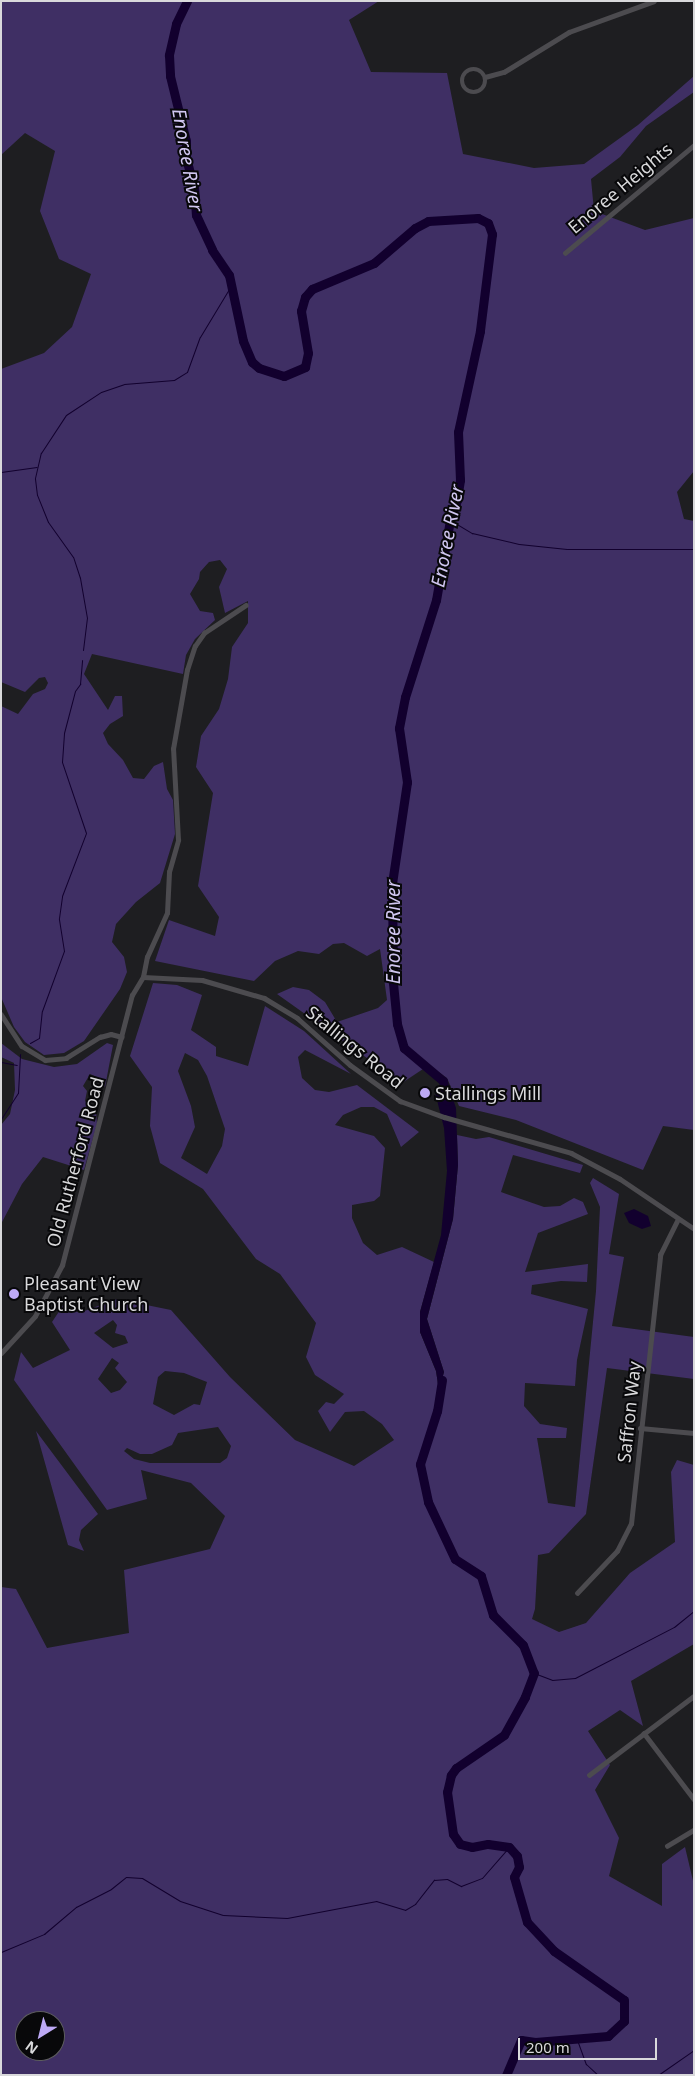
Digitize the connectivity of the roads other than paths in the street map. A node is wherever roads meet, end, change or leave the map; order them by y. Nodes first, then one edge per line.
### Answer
1 (641, 1) edge
2 (654, 1) edge
3 (636, 6) junction
4 (485, 77) junction
5 (694, 145) edge
6 (565, 253) dead end
7 (246, 605) dead end
8 (143, 977) junction
9 (1, 1014) edge
10 (122, 1037) junction
11 (678, 1218) junction
12 (694, 1229) edge
13 (1, 1353) edge
14 (640, 1428) junction
15 (694, 1433) edge
16 (577, 1593) dead end
17 (694, 1696) edge
18 (644, 1733) junction
19 (589, 1775) dead end
20 (694, 1799) edge
21 (694, 1830) edge
22 (668, 1846) dead end

1 - 3 street
2 - 3 street
3 - 4 street
4 - 4 street
5 - 6 street, Enoree Heights
7 - 8 street
8 - 10 street, Old Rutherford Road
8 - 11 street, Stallings Road
9 - 10 street
10 - 13 street, Old Rutherford Road
11 - 12 street, Stallings Road
11 - 14 street, Saffron Way
14 - 15 street
14 - 16 street, Saffron Way
17 - 18 street
18 - 19 street
18 - 20 street
21 - 22 street

